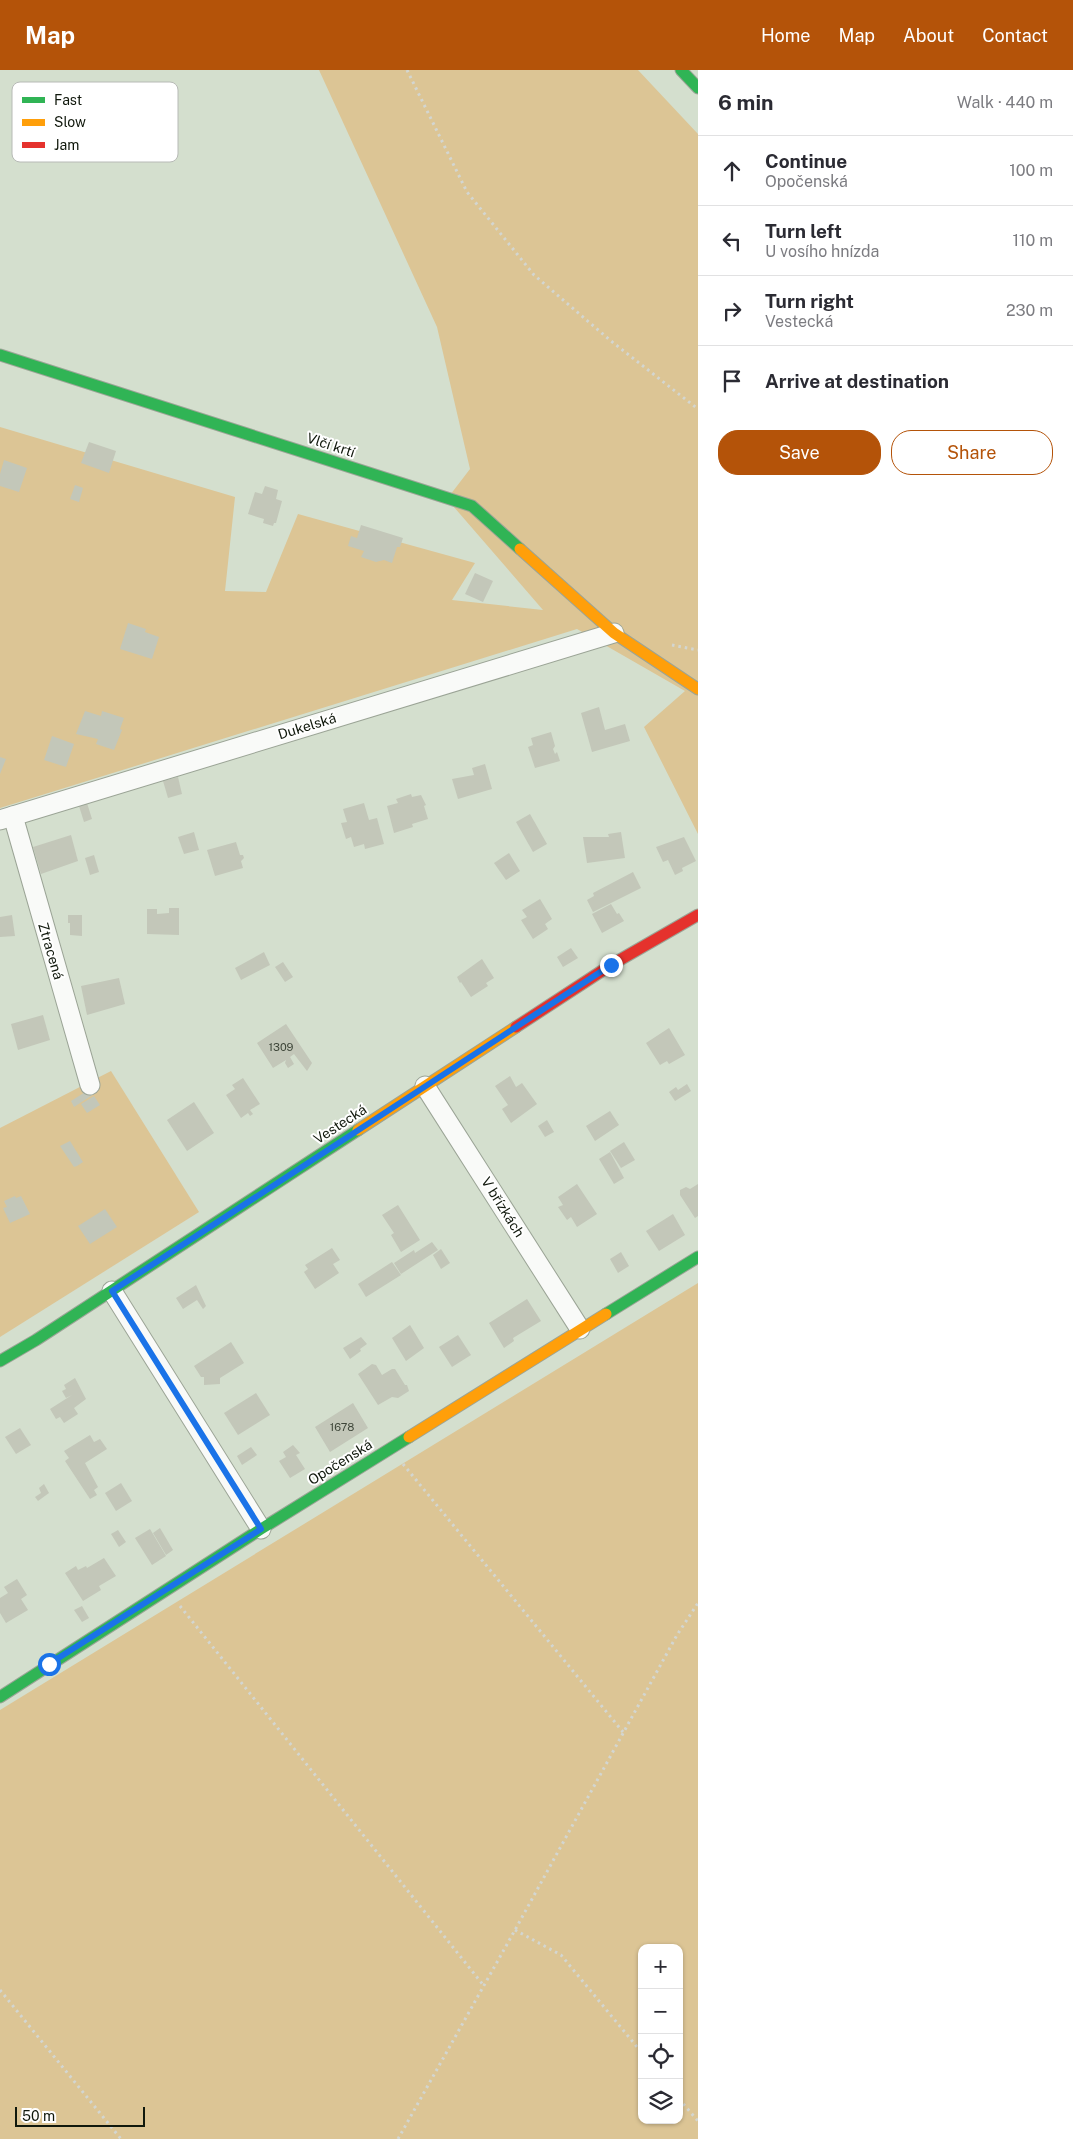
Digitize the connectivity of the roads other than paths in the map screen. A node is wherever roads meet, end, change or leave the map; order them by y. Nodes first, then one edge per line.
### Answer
1 (681, 70) edge
2 (698, 88) edge
3 (0, 355) edge
4 (614, 633) junction
5 (698, 689) edge
6 (6, 818) edge
7 (698, 915) edge
8 (90, 1085) dead end
9 (425, 1086) junction
10 (698, 1257) edge
11 (112, 1291) junction
12 (580, 1329) junction
13 (0, 1361) edge
14 (261, 1529) junction
15 (0, 1697) edge

1 - 2 main road
3 - 4 main road, Vlčí krtí
4 - 5 main road, Vlčí krtí
4 - 6 street, Dukelská
6 - 8 street, Ztracená
7 - 9 main road, Vestecká
9 - 11 main road, Vestecká
9 - 12 street, V břízkách
10 - 12 main road, Opočenská
11 - 13 main road, Vestecká
11 - 14 street
12 - 14 main road, Opočenská
14 - 15 main road, Opočenská

